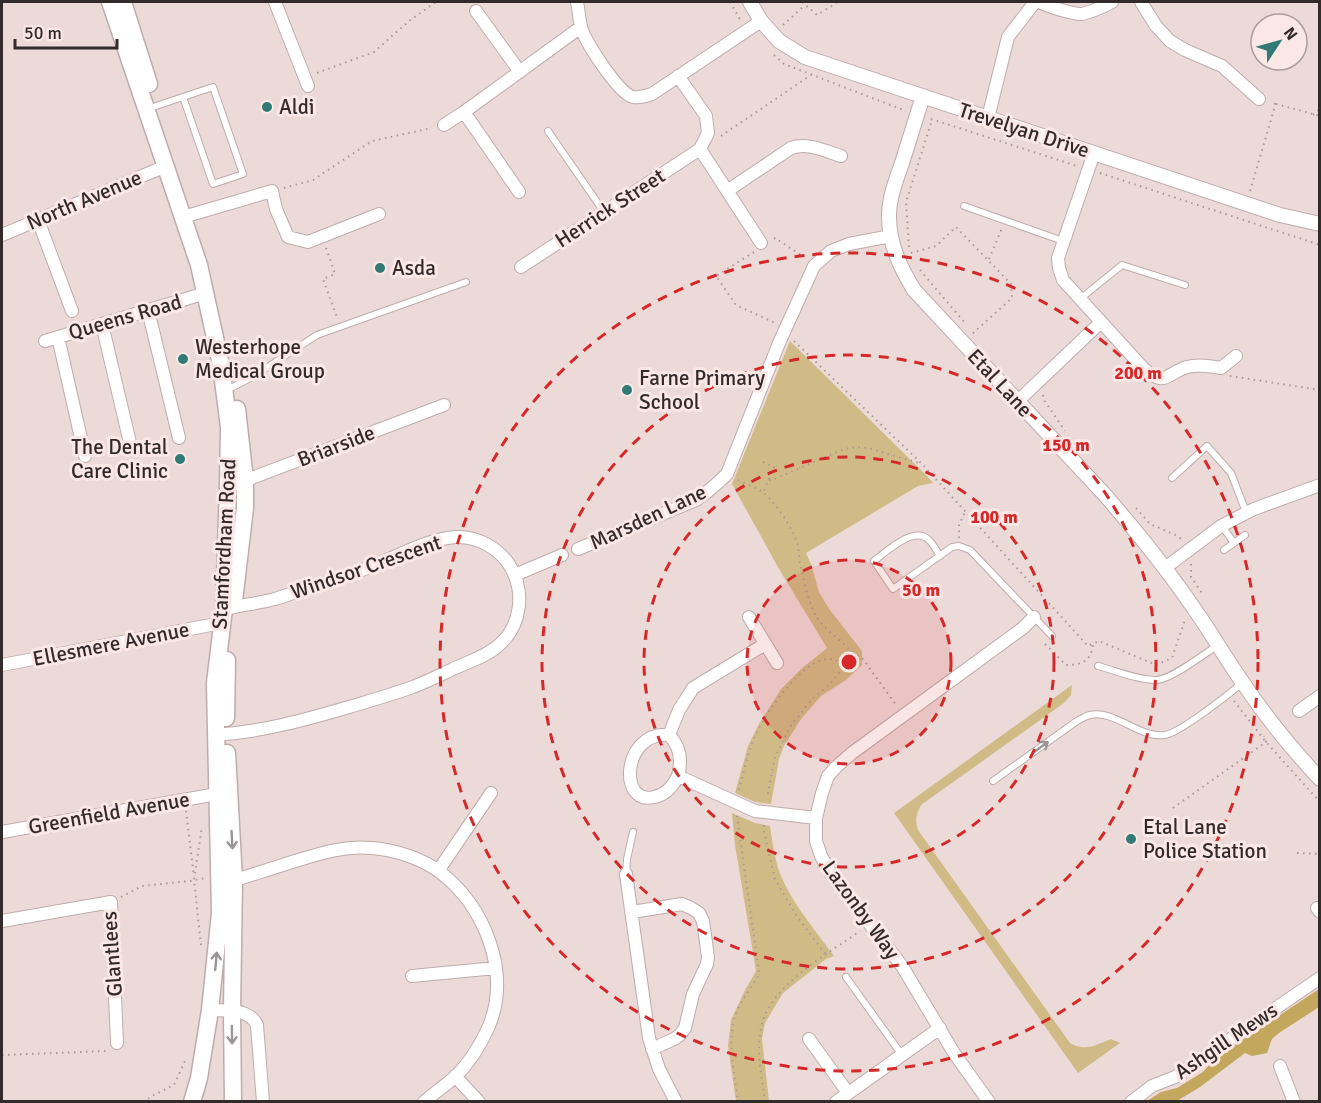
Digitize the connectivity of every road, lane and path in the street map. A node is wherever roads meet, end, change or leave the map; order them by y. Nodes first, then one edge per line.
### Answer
1 (110, 2) edge
2 (123, 2) edge
3 (275, 2) edge
4 (436, 2) edge
5 (578, 2) edge
6 (750, 2) edge
7 (802, 2) edge
8 (837, 2) edge
9 (1035, 2) edge
10 (1039, 2) edge
11 (1112, 2) edge
12 (1141, 2) edge
13 (806, 5) junction
14 (476, 11) dead end
15 (761, 21) junction
16 (581, 27) junction
17 (772, 34) junction
18 (520, 72) junction
19 (810, 75) dead end
20 (678, 76) junction
21 (306, 82) joint
22 (923, 96) junction
23 (183, 97) junction
24 (1259, 99) joint
25 (1275, 104) junction
26 (152, 108) junction
27 (1320, 109) edge
28 (464, 112) junction
29 (1313, 115) junction
30 (1320, 116) edge
31 (988, 118) junction
32 (932, 120) dead end
33 (444, 125) joint
34 (548, 131) dead end
35 (700, 149) junction
36 (1094, 153) junction
37 (841, 156) dead end
38 (166, 166) junction
39 (272, 191) junction
40 (727, 191) junction
41 (519, 192) dead end
42 (964, 206) dead end
43 (1252, 206) junction
44 (604, 212) junction
45 (380, 214) dead end
46 (187, 216) junction
47 (38, 220) junction
48 (1005, 220) junction
49 (1320, 224) edge
50 (2, 235) edge
51 (891, 236) junction
52 (322, 237) junction
53 (1063, 241) junction
54 (762, 246) junction
55 (989, 261) junction
56 (913, 263) dead end
57 (814, 266) junction
58 (520, 267) dead end
59 (466, 282) dead end
60 (1185, 285) dead end
61 (206, 293) junction
62 (1080, 299) junction
63 (148, 310) junction
64 (72, 311) dead end
65 (337, 317) dead end
66 (1101, 322) junction
67 (102, 324) junction
68 (966, 324) dead end
69 (786, 329) junction
70 (58, 337) junction
71 (45, 340) dead end
72 (963, 342) junction
73 (1236, 356) dead end
74 (1221, 368) junction
75 (1039, 380) junction
76 (230, 389) junction
77 (1320, 390) edge
78 (1018, 401) junction
79 (444, 405) dead end
80 (1066, 432) dead end
81 (179, 438) dead end
82 (131, 447) dead end
83 (85, 456) dead end
84 (763, 462) dead end
85 (922, 464) junction
86 (727, 474) junction
87 (1172, 478) dead end
88 (245, 480) junction
89 (768, 480) junction
90 (1320, 485) edge
91 (228, 487) junction
92 (763, 493) junction
93 (1134, 507) dead end
94 (965, 512) junction
95 (1246, 513) junction
96 (1221, 526) junction
97 (1245, 535) dead end
98 (1234, 543) junction
99 (959, 546) junction
100 (578, 549) dead end
101 (1190, 549) junction
102 (1224, 550) dead end
103 (562, 555) dead end
104 (940, 556) junction
105 (1165, 568) junction
106 (515, 575) junction
107 (1203, 596) dead end
108 (1195, 609) junction
109 (226, 613) junction
110 (749, 617) dead end
111 (1034, 617) junction
112 (1052, 636) joint
113 (765, 644) junction
114 (1093, 644) junction
115 (1218, 645) junction
116 (852, 652) junction
117 (777, 663) dead end
118 (2, 665) edge
119 (844, 665) junction
120 (1098, 666) dead end
121 (1242, 683) junction
122 (1228, 694) junction
123 (1320, 696) edge
124 (1299, 711) dead end
125 (903, 715) junction
126 (1272, 722) junction
127 (221, 734) junction
128 (669, 735) junction
129 (1266, 742) junction
130 (678, 776) junction
131 (1320, 779) edge
132 (993, 781) dead end
133 (491, 793) dead end
134 (212, 795) junction
135 (184, 800) junction
136 (735, 802) junction
137 (1320, 802) edge
138 (1173, 808) dead end
139 (764, 812) junction
140 (816, 818) junction
141 (2, 832) edge
142 (633, 832) dead end
143 (1297, 853) dead end
144 (1320, 854) edge
145 (438, 871) junction
146 (626, 874) joint
147 (194, 880) junction
148 (224, 880) junction
149 (111, 902) junction
150 (632, 912) junction
151 (2, 921) edge
152 (870, 924) junction
153 (201, 955) dead end
154 (826, 955) junction
155 (496, 968) junction
156 (412, 976) dead end
157 (846, 977) dead end
158 (1320, 978) edge
159 (210, 1010) junction
160 (232, 1011) junction
161 (940, 1028) junction
162 (809, 1039) dead end
163 (117, 1043) joint
164 (652, 1049) junction
165 (2, 1054) edge
166 (188, 1055) dead end
167 (902, 1055) junction
168 (1280, 1066) dead end
169 (455, 1076) junction
170 (848, 1093) junction
171 (1290, 1100) edge
172 (143, 1101) edge
173 (192, 1101) edge
174 (209, 1101) edge
175 (232, 1101) edge
176 (263, 1101) edge
177 (424, 1101) edge
178 (479, 1101) edge
179 (676, 1101) edge
180 (738, 1101) edge
181 (765, 1101) edge
182 (836, 1101) edge
183 (989, 1101) edge
184 (1131, 1101) edge

1 - 26 main road, Stamfordham Road
2 - 26 main road, Stamfordham Road
3 - 21 street
4 - 21 path
5 - 16 street
6 - 15 street, Trevelyan Drive
7 - 13 path
8 - 13 path
9 - 31 street
10 - 11 street
12 - 24 street
13 - 17 path
14 - 18 street
15 - 17 street, Trevelyan Drive
15 - 20 street
16 - 18 street
16 - 20 street
17 - 22 street, Trevelyan Drive
18 - 28 street
19 - 35 path
20 - 35 street
22 - 31 street, Trevelyan Drive
22 - 51 street, Etal Lane
23 - 23 lane
23 - 26 lane
24 - 25 path
25 - 29 path
25 - 43 path
26 - 38 main road, Stamfordham Road
26 - 46 main road, Stamfordham Road
27 - 29 path
28 - 33 street
28 - 41 street
29 - 30 path
31 - 36 street, Trevelyan Drive
32 - 55 path
33 - 39 path
34 - 44 lane
35 - 40 street
35 - 44 street, Herrick Street
36 - 43 street, Trevelyan Drive
36 - 53 street
37 - 40 street
38 - 46 main road, Stamfordham Road
38 - 47 street, North Avenue
39 - 46 street
39 - 52 street
40 - 54 street
42 - 48 lane
43 - 49 street, Trevelyan Drive
44 - 58 street, Herrick Street
45 - 52 street
46 - 61 main road, Stamfordham Road
46 - 76 main road, Stamfordham Road
47 - 50 street, North Avenue
47 - 64 street
48 - 53 lane
48 - 55 path
51 - 57 street, Marsden Lane
51 - 72 street, Etal Lane
52 - 65 path
53 - 62 street
54 - 57 path
54 - 69 path
55 - 72 path
56 - 68 path
57 - 69 street, Marsden Lane
59 - 76 lane
60 - 62 lane
61 - 63 street, Queens Road
61 - 76 main road, Stamfordham Road
62 - 66 street
63 - 67 street, Queens Road
63 - 81 street
66 - 74 street
66 - 75 street
67 - 70 street, Queens Road
67 - 82 street
69 - 85 path
69 - 86 street, Marsden Lane
70 - 71 street, Queens Road
70 - 83 street
72 - 78 street, Etal Lane
73 - 74 street
74 - 77 path
75 - 78 street
75 - 80 path
76 - 88 main road, Stamfordham Road
76 - 91 main road, Stamfordham Road
78 - 105 street, Etal Lane
79 - 88 street, Briarside
84 - 89 path
85 - 89 path
85 - 94 path
86 - 92 path
86 - 100 street, Marsden Lane
87 - 95 lane
88 - 91 street, Briarside
88 - 109 main road, Stamfordham Road
89 - 92 path
90 - 95 street
91 - 109 main road, Stamfordham Road
92 - 116 path
93 - 101 path
94 - 99 path
94 - 114 path
95 - 96 street
96 - 98 lane
96 - 101 street
97 - 98 lane
98 - 102 lane
99 - 104 lane
99 - 111 lane
101 - 105 street
101 - 107 path
103 - 106 street, Marsden Lane
104 - 104 lane
105 - 108 street, Etal Lane
106 - 109 street, Windsor Crescent
106 - 127 street
108 - 114 path
108 - 115 street, Etal Lane
109 - 118 street, Ellesmere Avenue
109 - 127 main road, Stamfordham Road
110 - 113 street
111 - 112 lane
111 - 125 street, Lazonby Way
112 - 114 path
113 - 117 street
113 - 128 street
115 - 120 lane
115 - 121 street, Etal Lane
116 - 119 path
116 - 125 path
119 - 136 path
119 - 139 path
121 - 122 lane
121 - 126 street, Etal Lane
122 - 129 path
132 -> 122 lane
123 - 124 street
125 - 140 street, Lazonby Way
126 - 129 path
126 - 131 street, Etal Lane
127 - 134 main road, Stamfordham Road
127 -> 148 main road, Stamfordham Road
128 - 130 street
128 - 130 street
129 - 137 path
129 - 138 path
130 - 136 street
133 - 145 street
134 - 135 street, Greenfield Avenue
134 - 147 path
134 - 148 main road, Stamfordham Road
135 - 141 street, Greenfield Avenue
135 - 147 path
136 - 139 street
136 - 180 path
139 - 140 street
139 - 154 path
140 - 152 street, Lazonby Way
142 - 146 lane
143 - 144 path
145 - 148 street
145 - 155 street
146 - 150 street
147 - 148 path
147 - 149 path
147 - 153 path
159 -> 148 main road, Stamfordham Road
148 - 160 main road, Stamfordham Road
149 - 151 street, Glantlees
149 - 163 street, Glantlees
150 - 164 street
150 - 164 street
152 - 154 path
152 - 161 street, Lazonby Way
154 - 181 path
155 - 156 street
155 - 169 street
157 - 167 lane
158 - 184 street, Ashgill Mews
159 - 160 street
159 - 173 main road, Stamfordham Road
160 -> 175 main road, Stamfordham Road
160 - 176 street
161 - 167 street
161 - 183 street, Lazonby Way
162 - 170 street
163 - 165 path
164 - 179 street
166 - 172 path
167 - 170 street
168 - 171 street
169 - 177 street
169 - 178 street
170 - 182 street
173 - 174 main road

